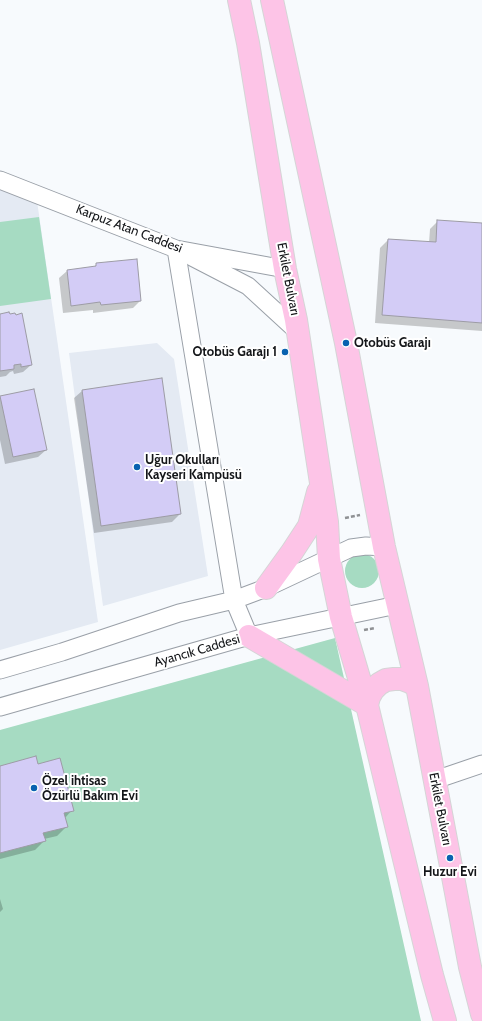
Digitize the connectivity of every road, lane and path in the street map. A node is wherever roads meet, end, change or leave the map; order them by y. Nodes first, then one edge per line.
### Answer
1 (239, 0) edge
2 (272, 0) edge
3 (0, 180) edge
4 (176, 249) junction
5 (285, 269) junction
6 (297, 331) junction
7 (321, 483) junction
8 (377, 512) junction
9 (327, 522) junction
10 (384, 546) junction
11 (329, 559) junction
12 (266, 588) junction
13 (234, 600) junction
14 (397, 605) junction
15 (341, 617) junction
16 (249, 636) junction
17 (0, 670) edge
18 (417, 686) junction
19 (367, 705) junction
20 (0, 707) edge
21 (482, 764) edge
22 (435, 780) junction
23 (482, 1014) edge
24 (445, 1021) edge

1 - 5 main road, Erkilet Bulvarı
2 - 8 main road
3 - 4 street, Karpuz Atan Caddesi
4 - 5 street, Karpuz Atan Caddesi
4 - 6 street
4 - 13 street
5 - 6 main road, Erkilet Bulvarı
6 - 7 main road, Erkilet Bulvarı
7 - 9 main road, Erkilet Bulvarı
7 - 12 main road
8 - 9 path
8 - 10 main road
9 - 11 main road, Erkilet Bulvarı
10 - 11 street
10 - 14 main road, Erkilet Bulvarı
11 - 12 street
11 - 15 main road, Erkilet Bulvarı
12 - 13 street
13 - 16 street
13 - 17 street
14 - 15 street, Ayancık Caddesi
14 - 18 main road, Erkilet Bulvarı
15 - 16 street, Ayancık Caddesi
15 - 19 main road
16 - 19 main road
16 - 20 street, Ayancık Caddesi
18 - 19 main road
18 - 22 main road, Erkilet Bulvarı
19 - 24 main road
21 - 22 street
22 - 23 main road, Erkilet Bulvarı

